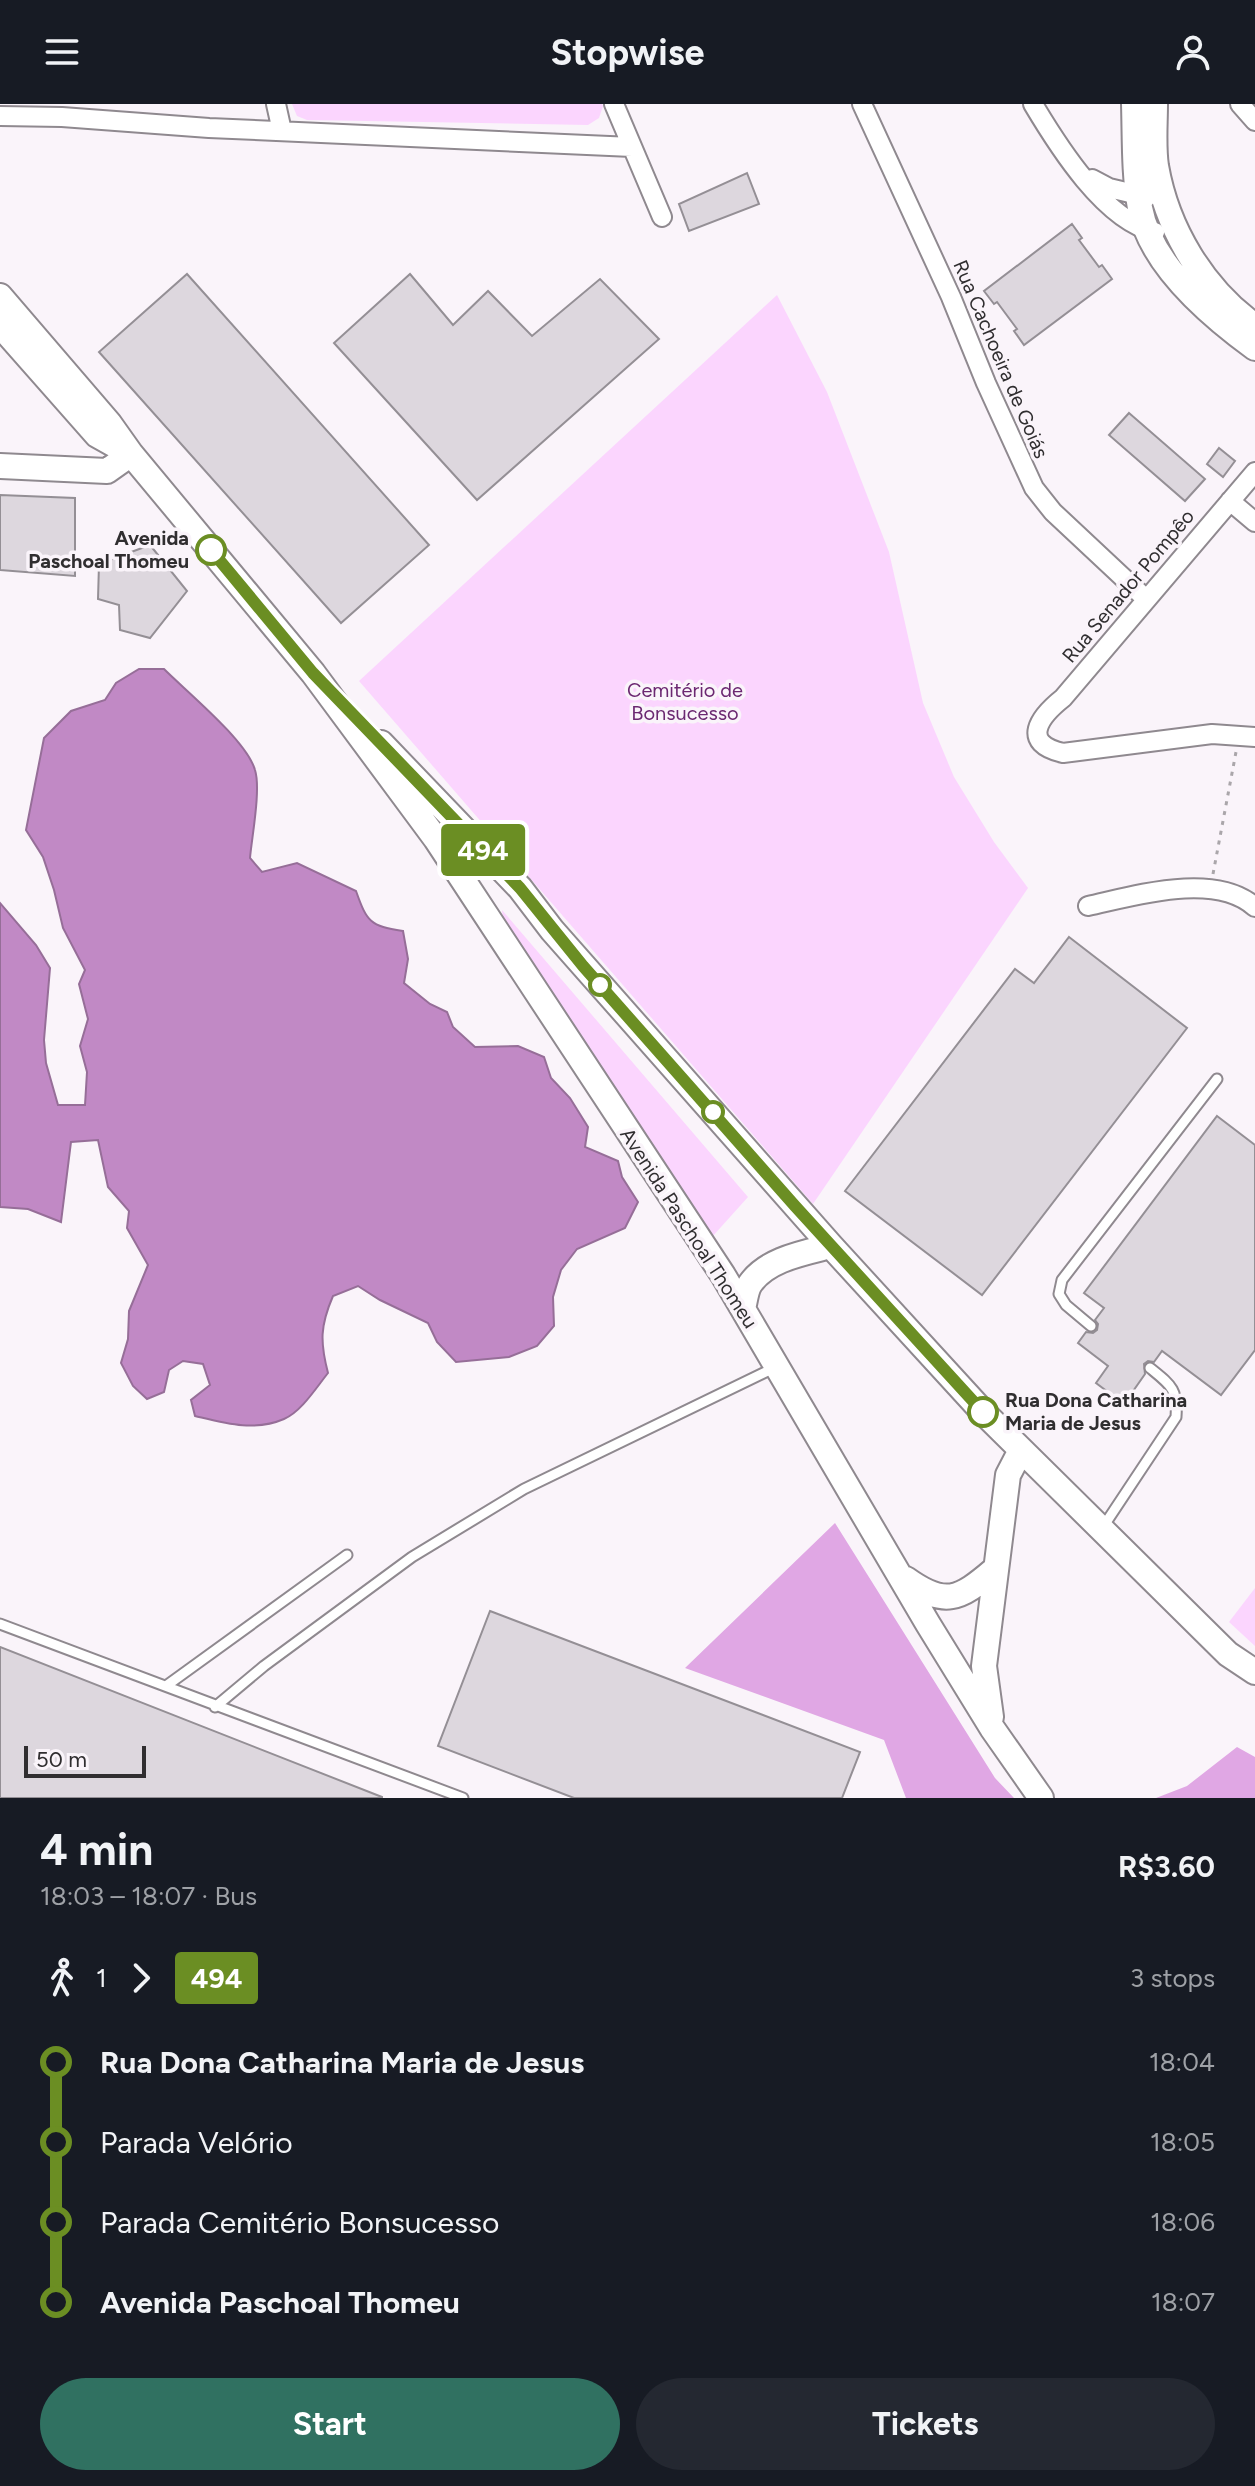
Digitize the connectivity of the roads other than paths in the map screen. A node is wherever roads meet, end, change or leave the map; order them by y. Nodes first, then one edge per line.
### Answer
1 (276, 104) edge
2 (614, 104) edge
3 (862, 104) edge
4 (1033, 104) edge
5 (1134, 104) edge
6 (1155, 104) edge
7 (1240, 104) edge
8 (0, 116) edge
9 (1255, 121) edge
10 (282, 131) junction
11 (632, 147) junction
12 (1079, 171) junction
13 (1139, 196) junction
14 (1165, 200) junction
15 (662, 217) dead end
16 (1147, 230) junction
17 (1180, 237) junction
18 (0, 296) edge
19 (0, 325) edge
20 (1255, 326) edge
21 (1255, 348) edge
22 (131, 454) junction
23 (0, 466) edge
24 (1255, 472) edge
25 (1230, 501) junction
26 (1255, 522) edge
27 (1146, 599) junction
28 (313, 673) junction
29 (1248, 736) edge
30 (405, 797) junction
31 (1088, 906) dead end
32 (1255, 907) edge
33 (552, 930) junction
34 (1217, 1079) dead end
35 (831, 1246) junction
36 (743, 1309) junction
37 (1091, 1326) dead end
38 (777, 1366) junction
39 (1150, 1368) dead end
40 (1021, 1450) junction
41 (1101, 1530) junction
42 (347, 1555) dead end
43 (994, 1570) junction
44 (900, 1575) junction
45 (0, 1624) edge
46 (1228, 1654) junction
47 (1255, 1672) edge
48 (166, 1686) junction
49 (1255, 1690) edge
50 (215, 1707) junction
51 (992, 1728) junction
52 (463, 1798) edge
53 (1041, 1798) edge

1 - 10 street
2 - 11 street
3 - 27 street, Rua Cachoeira de Goiás
4 - 12 street
5 - 13 main road
6 - 14 main road
7 - 9 street
8 - 10 street
10 - 11 street
11 - 15 street
12 - 13 street
12 - 16 street
13 - 14 street
13 - 16 main road
14 - 17 main road
16 - 17 street
16 - 21 main road
17 - 20 main road
18 - 22 main road, Avenida Paschoal Thomeu
19 - 22 main road, Avenida Paschoal Thomeu
22 - 23 main road
22 - 28 main road, Avenida Paschoal Thomeu
24 - 25 street, Rua Senador Pompêo
25 - 26 street
25 - 27 street, Rua Senador Pompêo
27 - 29 street, Rua Senador Pompêo
28 - 30 main road, Avenida Paschoal Thomeu
28 - 33 main road, Avenida Paschoal Thomeu
30 - 33 main road
30 - 36 main road, Avenida Paschoal Thomeu
31 - 32 street
33 - 35 main road
34 - 37 lane
35 - 36 main road
35 - 40 main road
36 - 38 main road, Avenida Paschoal Thomeu
38 - 44 main road, Avenida Paschoal Thomeu
38 - 50 lane
39 - 41 lane
40 - 41 main road
40 - 43 main road
41 - 46 main road
42 - 48 lane
43 - 44 main road
43 - 51 main road
44 - 51 main road, Avenida Paschoal Thomeu
45 - 48 lane
46 - 47 main road
46 - 49 main road
48 - 50 lane
50 - 52 lane
51 - 53 main road, Avenida Paschoal Thomeu

